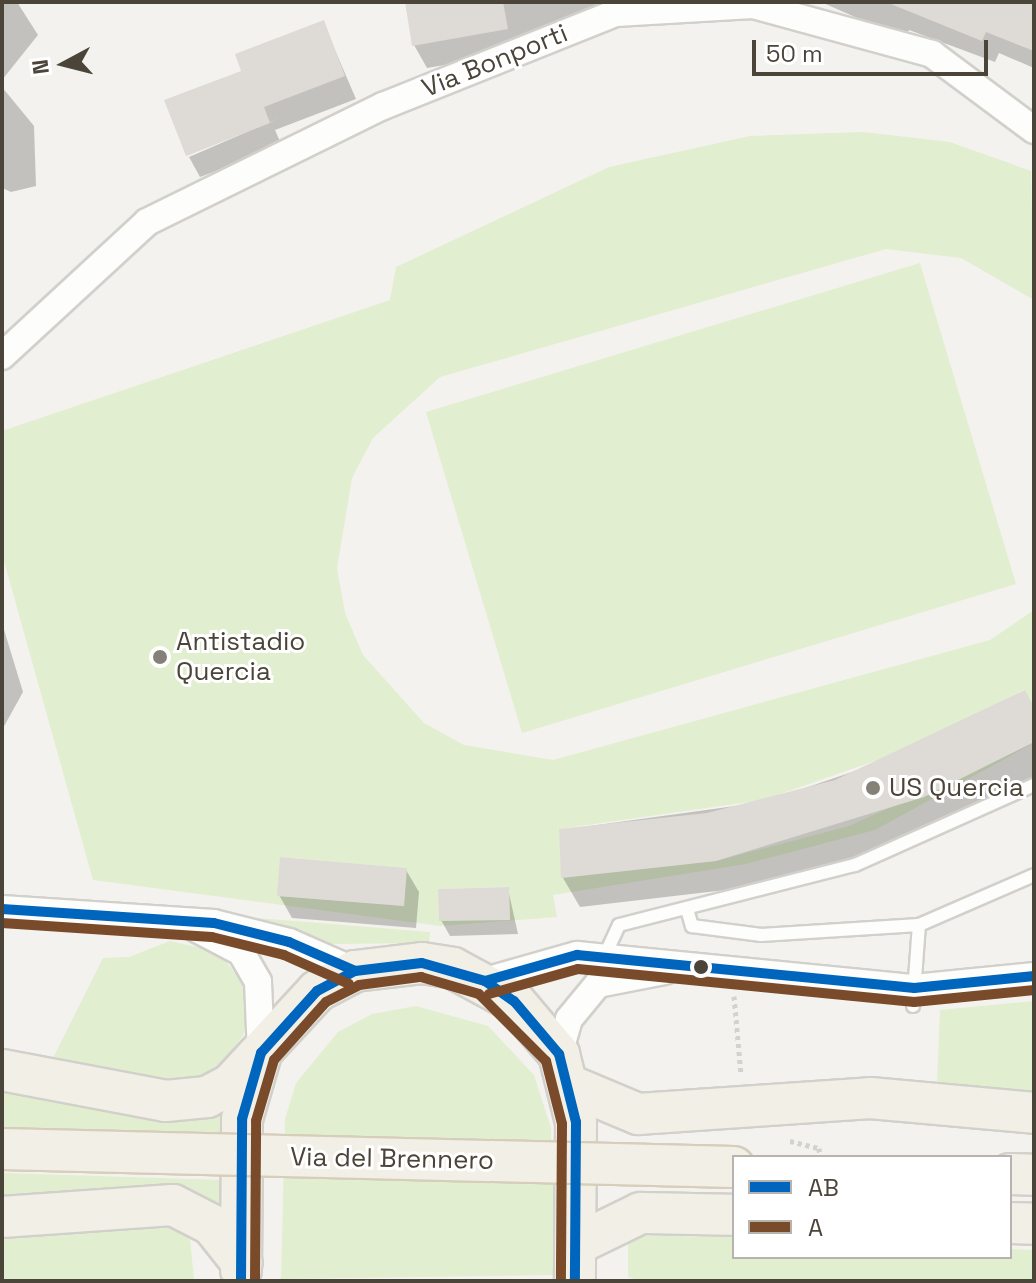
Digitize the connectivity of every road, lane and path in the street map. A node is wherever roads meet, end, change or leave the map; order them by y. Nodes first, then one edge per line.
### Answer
1 (1034, 130) edge
2 (2, 356) edge
3 (1034, 785) edge
4 (1034, 875) edge
5 (2, 909) edge
6 (687, 909) junction
7 (182, 923) junction
8 (919, 925) junction
9 (605, 955) junction
10 (355, 971) junction
11 (692, 976) junction
12 (1034, 976) edge
13 (485, 981) junction
14 (734, 995) dead end
15 (914, 997) junction
16 (261, 1053) junction
17 (2, 1070) edge
18 (565, 1070) junction
19 (744, 1090) dead end
20 (1034, 1113) edge
21 (2, 1149) edge
22 (732, 1167) edge
23 (1012, 1174) edge
24 (1034, 1175) edge
25 (732, 1215) edge
26 (2, 1217) edge
27 (1012, 1223) edge
28 (1034, 1224) edge
29 (575, 1263) edge
30 (242, 1272) edge

1 - 2 street, Via Bonporti
3 - 6 lane
4 - 8 lane
5 - 7 street
6 - 8 lane
6 - 9 lane
7 - 10 street
7 - 16 street
8 - 15 lane
9 - 11 street
9 - 13 street
10 - 13 main road
10 - 16 main road
11 - 15 street
11 - 18 street
12 - 15 street
13 - 18 main road
14 - 19 path
16 - 17 main road
16 - 30 main road
18 - 20 main road
18 - 29 main road
21 - 22 main road, Via del Brennero, bridge
23 - 24 main road
25 - 29 main road
26 - 30 main road
27 - 28 main road

